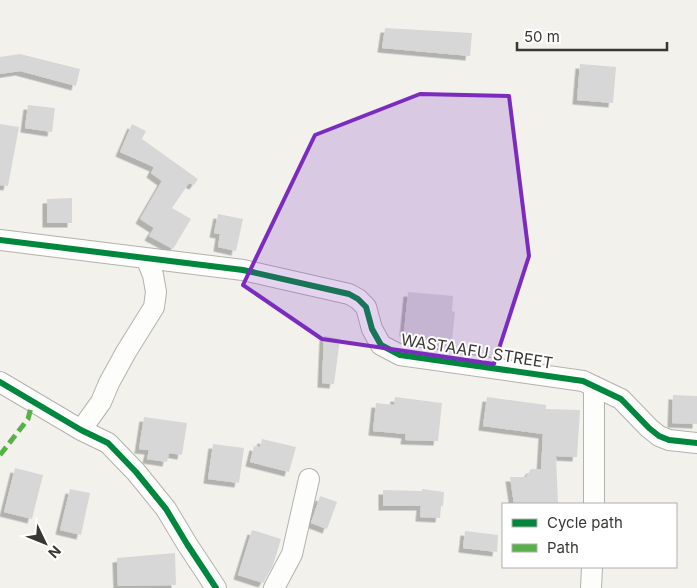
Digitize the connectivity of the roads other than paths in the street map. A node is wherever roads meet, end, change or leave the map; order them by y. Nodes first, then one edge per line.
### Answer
1 (0, 240) edge
2 (146, 258) junction
3 (0, 382) edge
4 (594, 386) junction
5 (81, 430) junction
6 (697, 443) edge
7 (309, 479) dead end
8 (594, 503) edge
9 (592, 568) edge
10 (216, 588) edge
11 (274, 588) edge
12 (591, 588) edge

1 - 2 street, WASTAAFU STREET
2 - 4 street, WASTAAFU STREET
2 - 5 street
3 - 5 street
4 - 6 street, WASTAAFU STREET
4 - 8 street
5 - 10 street
7 - 11 street
9 - 12 street

